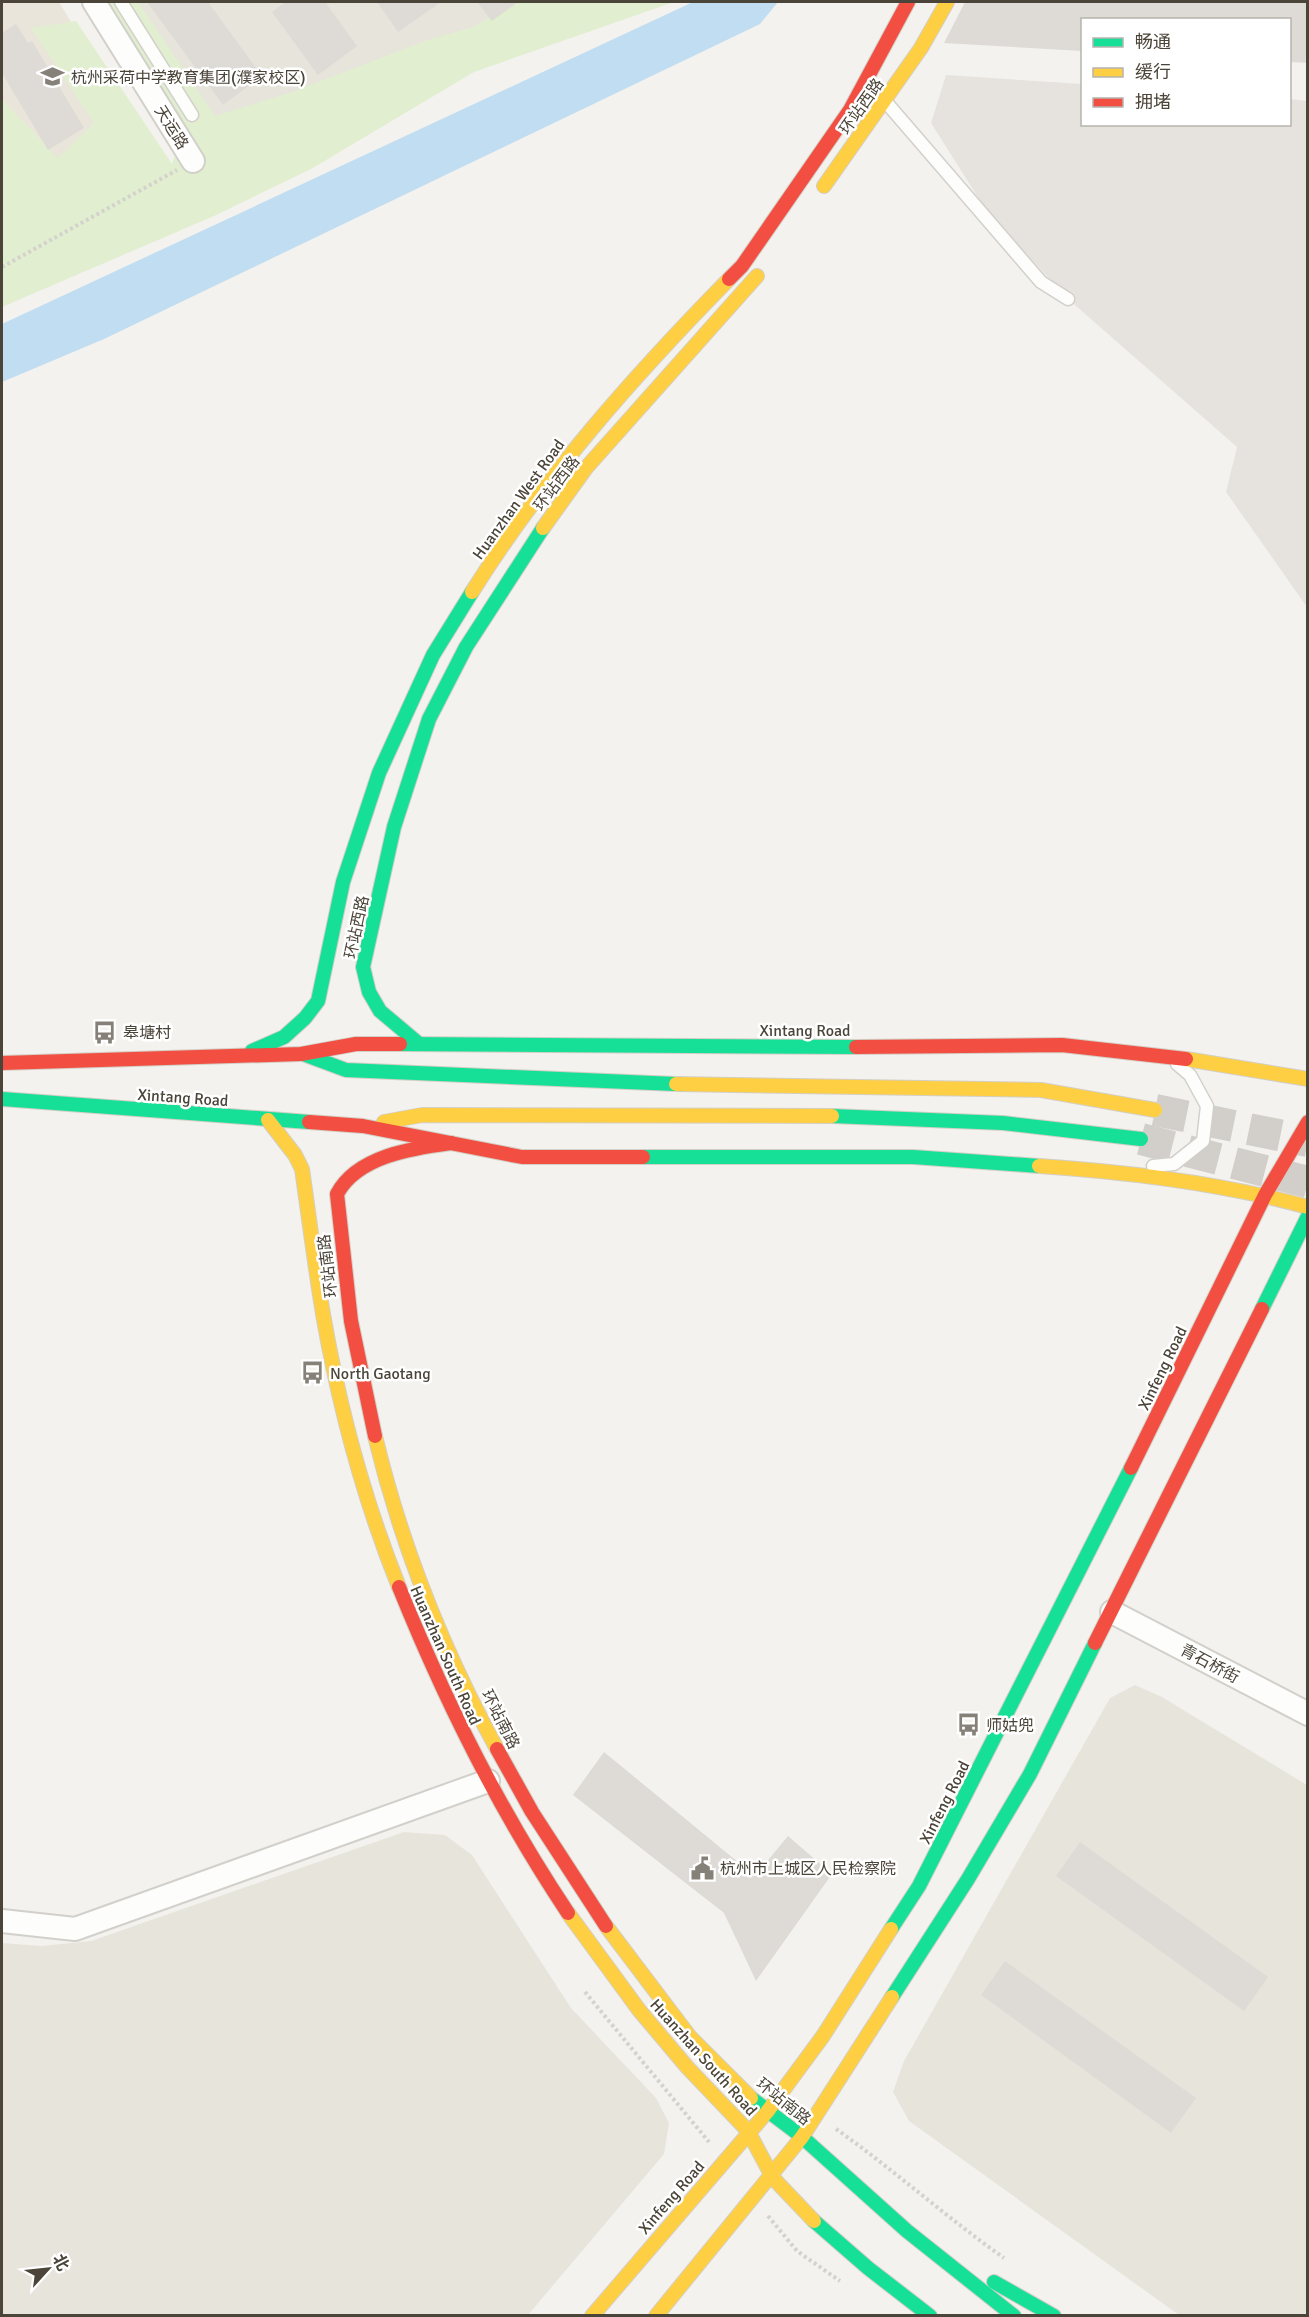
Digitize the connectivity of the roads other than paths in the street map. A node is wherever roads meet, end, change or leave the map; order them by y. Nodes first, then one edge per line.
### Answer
1 (94, 2) edge
2 (121, 2) edge
3 (909, 2) edge
4 (947, 2) edge
5 (885, 101) junction
6 (192, 115) dead end
7 (193, 161) road end
8 (813, 201) dead end
9 (767, 263) dead end
10 (1068, 299) dead end
11 (418, 1043) junction
12 (244, 1054) junction
13 (301, 1054) junction
14 (1167, 1056) junction
15 (2, 1062) edge
16 (1308, 1079) edge
17 (2, 1099) edge
18 (1155, 1110) tunnel mouth
19 (268, 1120) junction
20 (1308, 1122) edge
21 (363, 1126) junction
22 (1141, 1139) tunnel mouth
23 (451, 1143) junction
24 (1114, 1171) junction
25 (1264, 1195) junction
26 (1308, 1207) edge
27 (1308, 1216) edge
28 (1112, 1612) junction
29 (1308, 1713) edge
30 (488, 1781) junction
31 (2, 1921) edge
32 (767, 2112) junction
33 (749, 2132) junction
34 (802, 2137) junction
35 (771, 2176) junction
36 (925, 2244) junction
37 (592, 2316) edge
38 (656, 2316) edge
39 (932, 2316) edge
40 (1014, 2316) edge
41 (1054, 2316) edge

1 - 7 street, 天运路
2 - 6 lane
3 - 12 main road, Huanzhan West Road
4 - 5 main road, 环站西路
5 - 8 main road, 环站西路
5 - 10 lane
9 - 11 main road, 环站西路
11 - 13 main road, Xintang Road
11 - 14 main road, Xintang Road
12 - 13 main road, Xintang Road
12 - 15 main road, Xintang Road
13 - 18 main road, Xintang Road
14 - 16 main road, Xintang Road
14 - 24 lane
17 - 19 main road, Xintang Road
19 - 21 main road, Xintang Road
19 - 30 main road, Huanzhan South Road
20 - 25 main road, Xinfeng Road
21 - 22 main road, Xintang Road
21 - 23 main road, Xintang Road
23 - 24 main road, Xintang Road
23 - 32 main road, 环站南路
24 - 25 main road, Xintang Road
25 - 26 main road, Xintang Road
25 - 32 main road, Xinfeng Road
27 - 28 main road
28 - 29 street, 青石桥街
28 - 34 main road
30 - 31 street
30 - 33 main road, Huanzhan South Road
32 - 33 main road, Xinfeng Road
32 - 34 main road, 环站南路
33 - 35 main road
33 - 37 main road, Xinfeng Road
34 - 35 main road
34 - 36 main road, 环站南路
35 - 38 main road
35 - 39 main road
36 - 40 main road, 环站南路
36 - 41 main road, 环站南路

